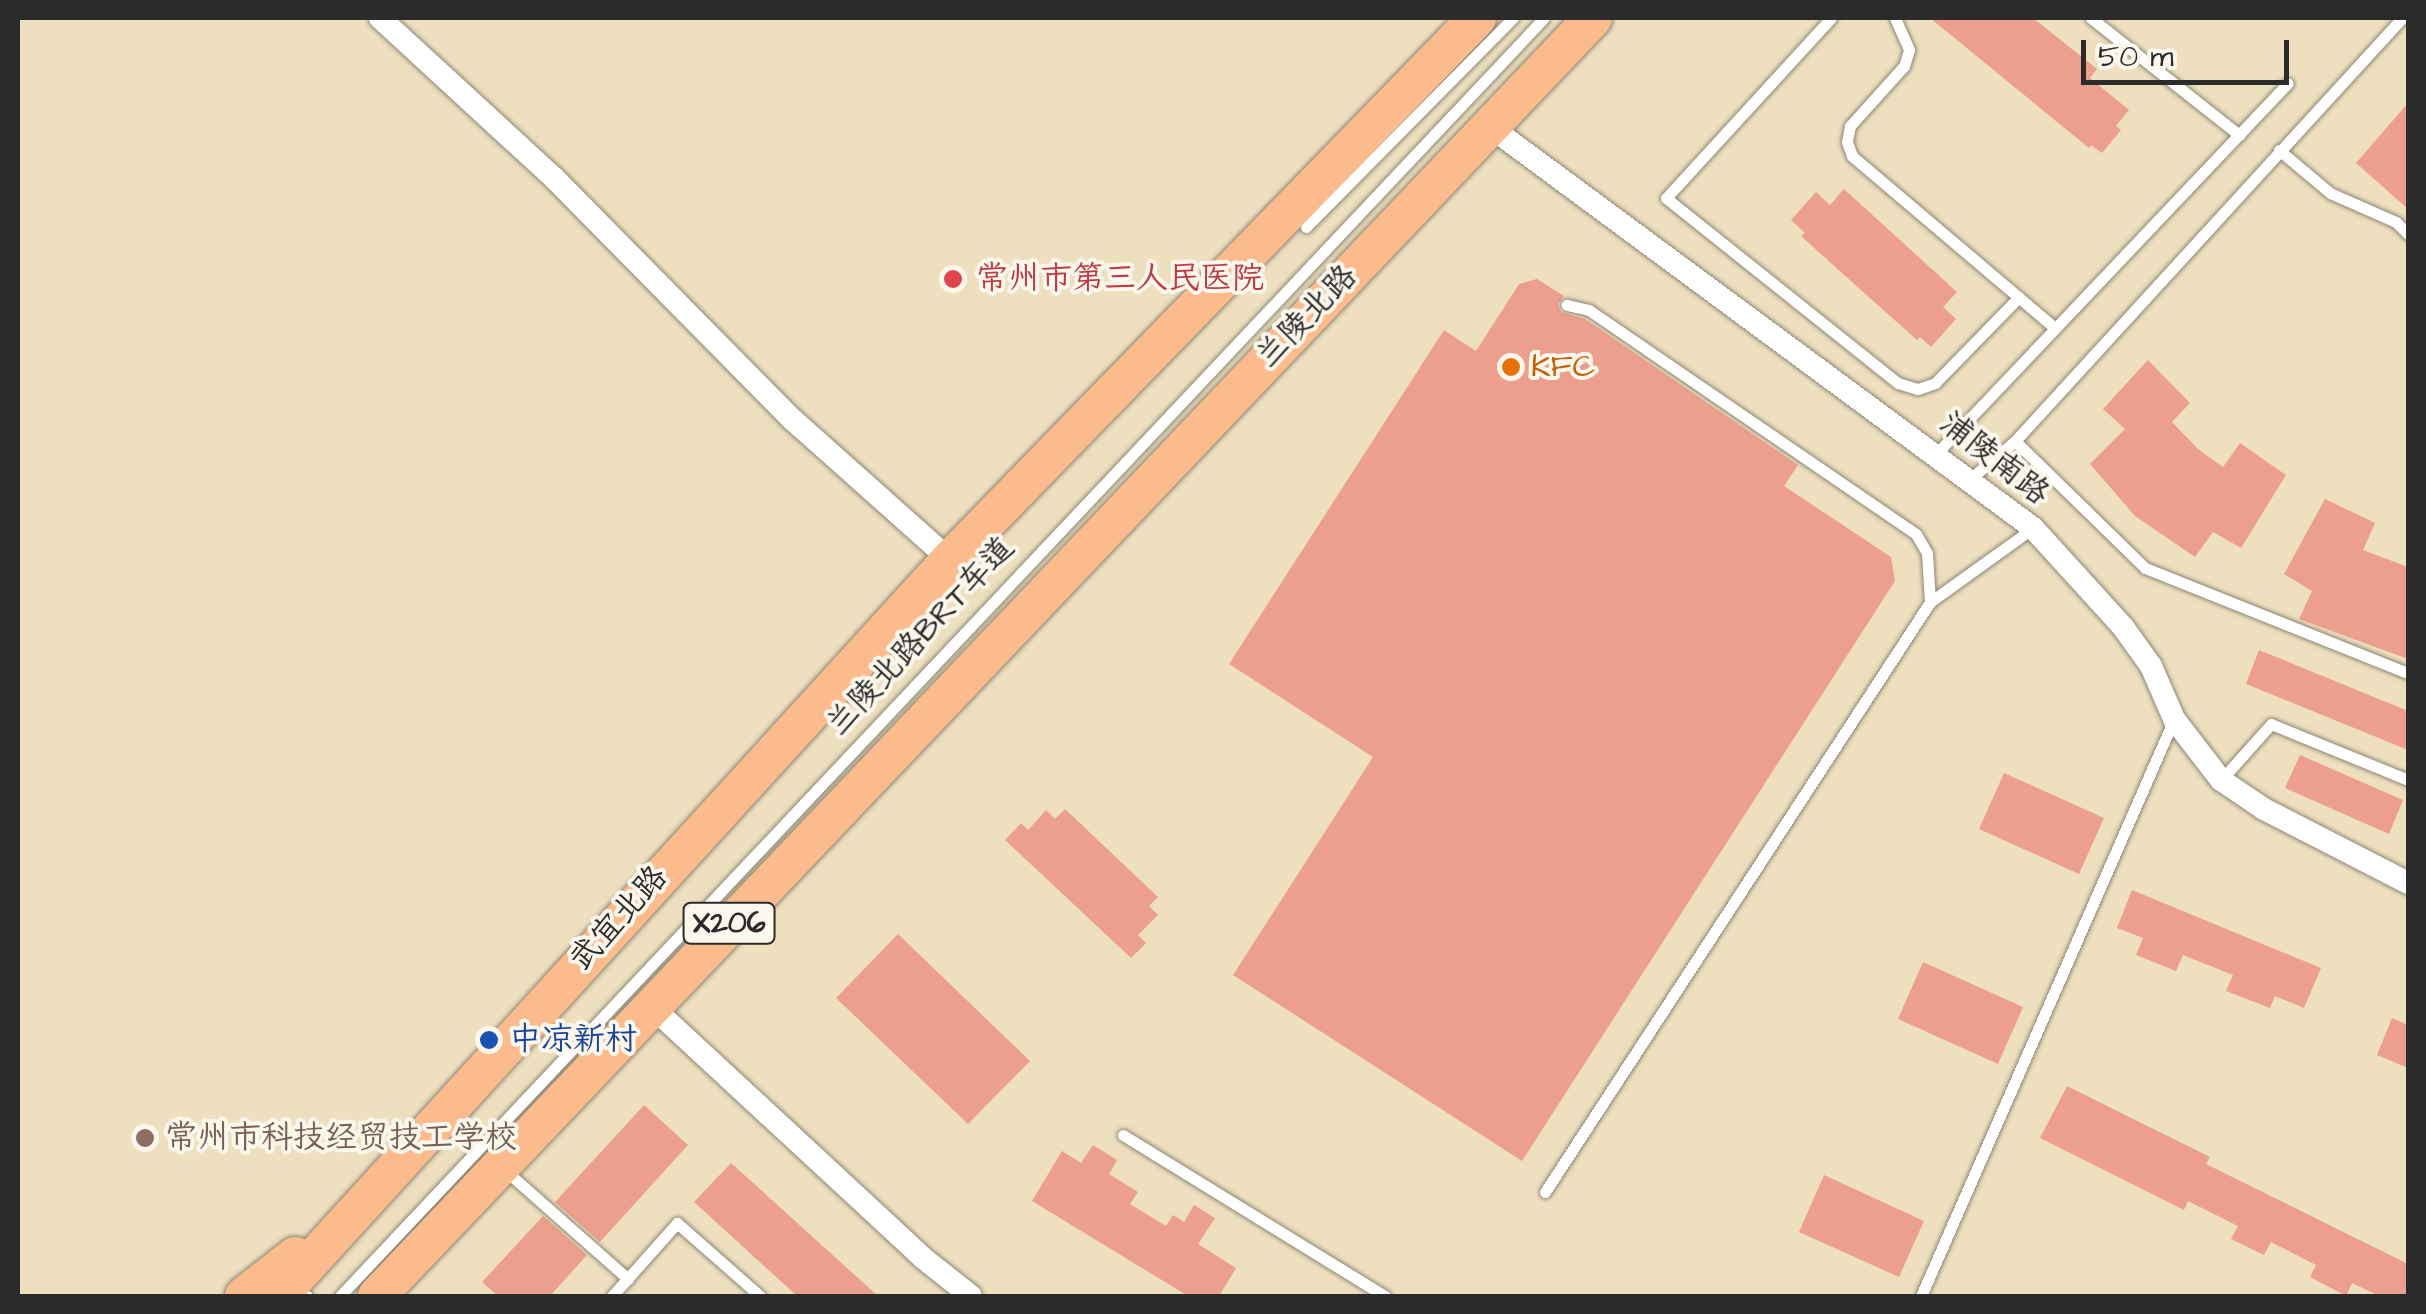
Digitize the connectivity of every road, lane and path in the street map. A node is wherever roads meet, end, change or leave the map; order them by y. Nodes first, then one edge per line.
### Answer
1 (380, 18) edge
2 (1477, 18) edge
3 (1513, 18) edge
4 (1544, 18) edge
5 (1593, 18) edge
6 (1830, 18) edge
7 (1895, 18) edge
8 (2092, 18) edge
9 (2402, 18) edge
10 (2288, 84) dead end
11 (1489, 126) junction
12 (2239, 135) junction
13 (2279, 150) junction
14 (1306, 227) dead end
15 (2408, 234) edge
16 (2019, 297) junction
17 (1566, 306) dead end
18 (2056, 328) junction
19 (2015, 440) junction
20 (1936, 454) junction
21 (1970, 479) junction
22 (2033, 528) junction
23 (950, 560) junction
24 (1930, 602) junction
25 (2408, 673) edge
26 (2174, 719) junction
27 (2221, 780) junction
28 (2408, 780) edge
29 (2408, 883) edge
30 (650, 1006) junction
31 (1123, 1135) dead end
32 (499, 1164) junction
33 (383, 1185) junction
34 (1544, 1192) dead end
35 (436, 1229) junction
36 (628, 1278) junction
37 (296, 1293) edge
38 (244, 1296) edge
39 (340, 1296) edge
40 (350, 1296) edge
41 (376, 1296) edge
42 (391, 1296) edge
43 (612, 1296) edge
44 (760, 1296) edge
45 (970, 1296) edge
46 (1385, 1296) edge
47 (1921, 1296) edge

1 - 23 street
2 - 23 main road
3 - 14 lane
4 - 39 lane, 兰陵北路BRT车道
5 - 11 main road, 兰陵北路
6 - 16 lane
7 - 16 lane
8 - 12 lane
9 - 13 lane
10 - 12 lane
11 - 20 street, 浦陵南路
11 - 30 main road, 兰陵北路 / X206
12 - 18 lane
13 - 15 lane
13 - 19 lane
16 - 18 lane
17 - 24 lane
18 - 20 lane
19 - 21 lane
19 - 25 lane
20 - 21 street, 浦陵南路
21 - 22 street, 浦陵南路
22 - 24 lane
22 - 26 street, 浦陵南路
23 - 33 main road, 武宜北路 / X206
24 - 34 lane
26 - 27 street, 浦陵南路
26 - 47 lane
27 - 28 lane
27 - 29 street, 浦陵南路
30 - 32 main road, X206
30 - 45 street
31 - 46 lane
32 - 35 main road, X206
32 - 36 lane
33 - 37 main road, 武宜北路 / X206
33 - 38 main road
35 - 40 main road
35 - 41 main road, X206
35 - 42 main road
36 - 43 lane
36 - 44 lane

